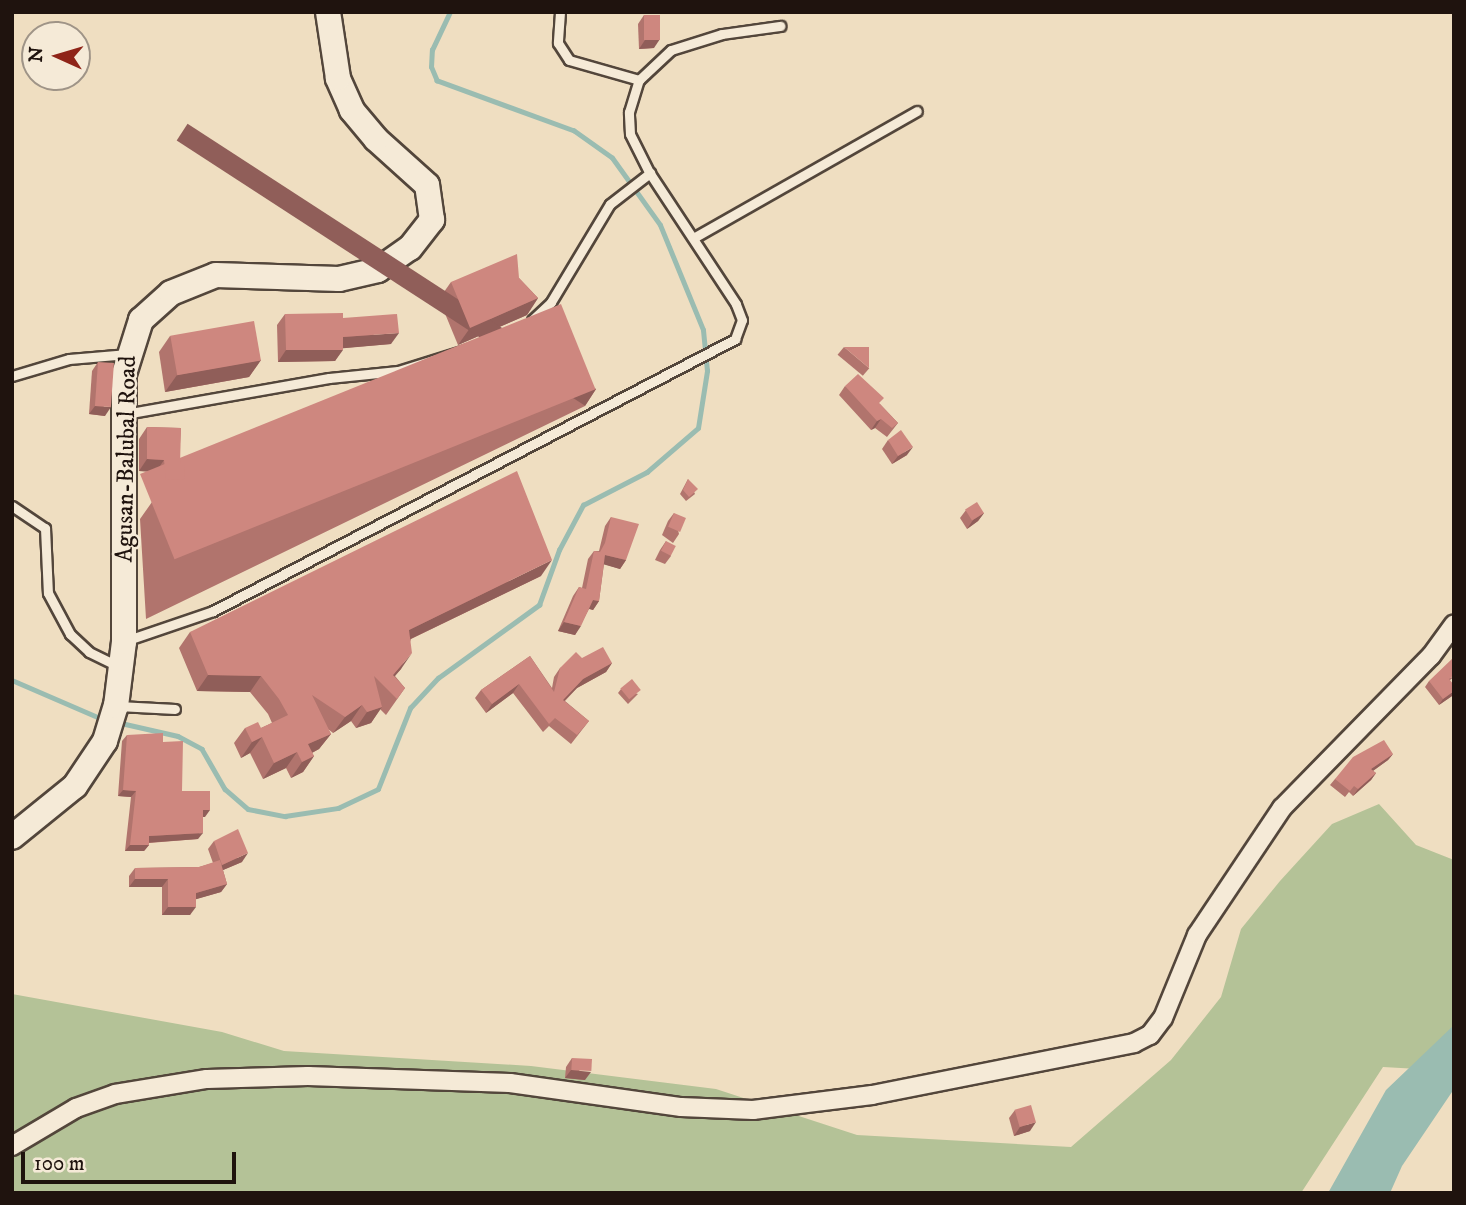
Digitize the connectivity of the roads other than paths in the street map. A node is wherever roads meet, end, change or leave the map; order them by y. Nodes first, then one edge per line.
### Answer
1 (328, 12) edge
2 (560, 12) edge
3 (780, 26) dead end
4 (639, 80) junction
5 (917, 111) dead end
6 (650, 173) junction
7 (695, 237) junction
8 (524, 324) edge
9 (487, 343) edge
10 (128, 354) junction
11 (12, 376) edge
12 (124, 415) junction
13 (12, 506) edge
14 (1454, 624) edge
15 (124, 642) junction
16 (122, 667) junction
17 (116, 706) junction
18 (175, 709) dead end
19 (12, 836) edge
20 (12, 1146) edge

1 - 10 main road, Agusan-Balubal Road
2 - 4 lane
3 - 4 lane
4 - 6 lane
5 - 7 lane
6 - 7 lane
6 - 8 lane
7 - 15 lane
9 - 12 lane
10 - 11 lane
10 - 12 main road, Agusan-Balubal Road
12 - 15 main road, Agusan-Balubal Road
13 - 16 lane
14 - 20 street
15 - 16 main road, Agusan-Balubal Road
16 - 17 main road, Agusan-Balubal Road
17 - 18 lane
17 - 19 main road, Agusan-Balubal Road

